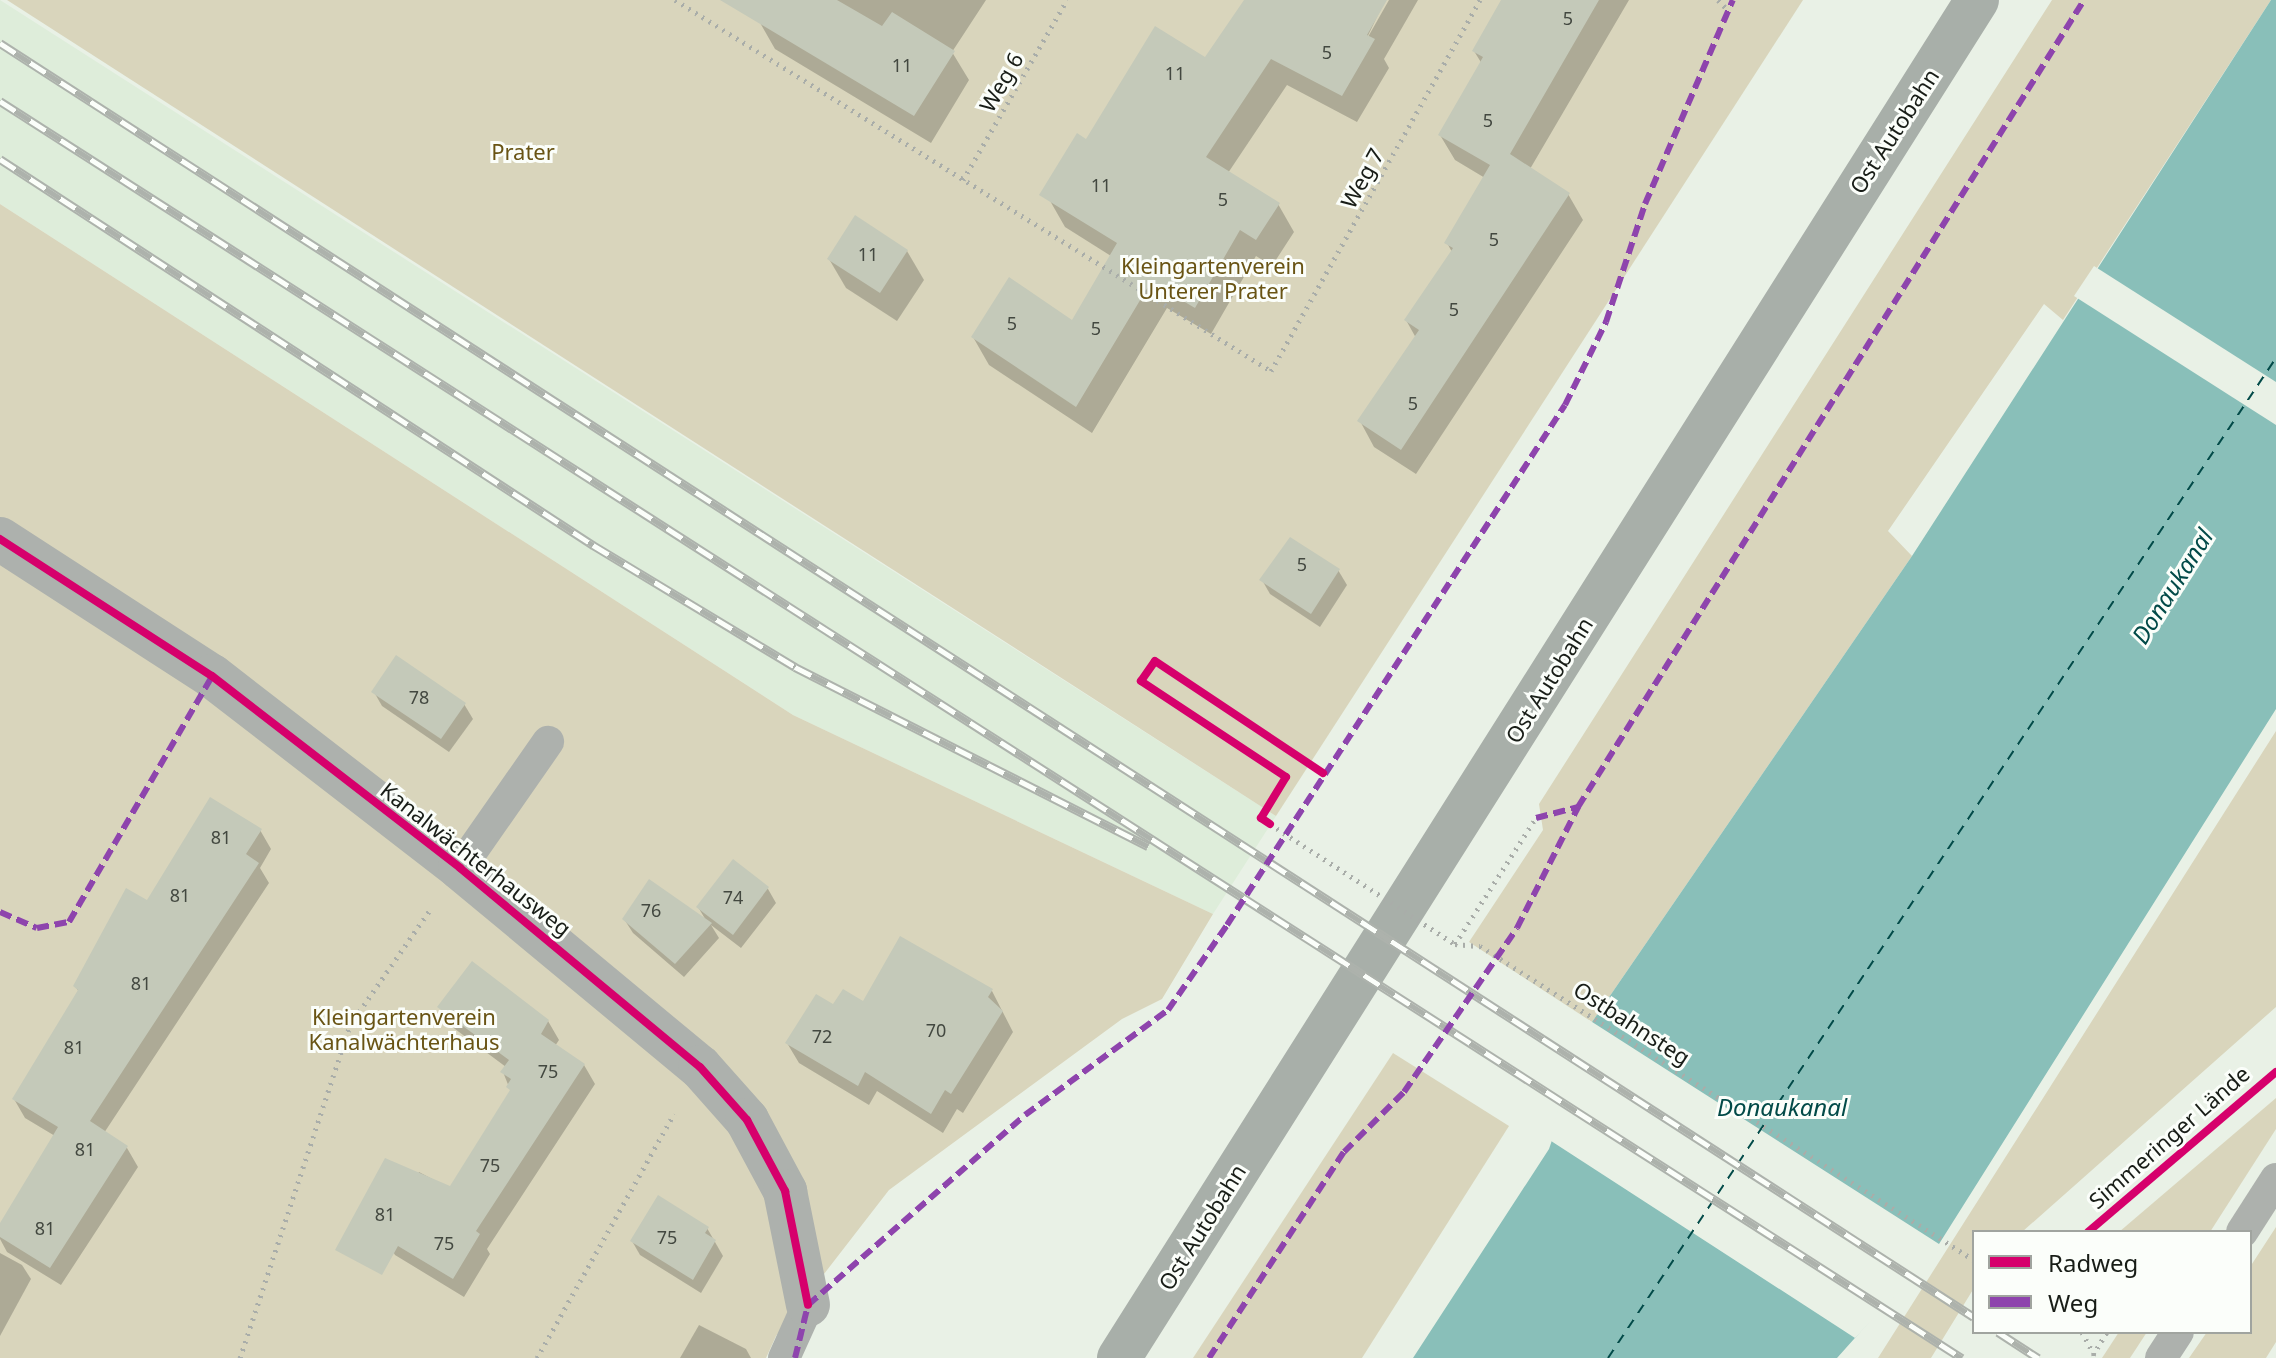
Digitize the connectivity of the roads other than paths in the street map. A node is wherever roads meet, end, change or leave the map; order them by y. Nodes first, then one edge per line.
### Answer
1 (1977, 0) edge
2 (0, 539) edge
3 (548, 742) dead end
4 (460, 868) junction
5 (2276, 1179) edge
6 (2243, 1230) edge
7 (808, 1305) joint
8 (2177, 1334) edge
9 (784, 1358) edge
10 (1119, 1358) edge
11 (2161, 1358) edge

1 - 10 highway, Ost Autobahn
2 - 4 street, Kanalwächterhausweg
3 - 4 lane
4 - 7 street, Kanalwächterhausweg
5 - 6 lane
7 - 9 lane
8 - 11 lane

